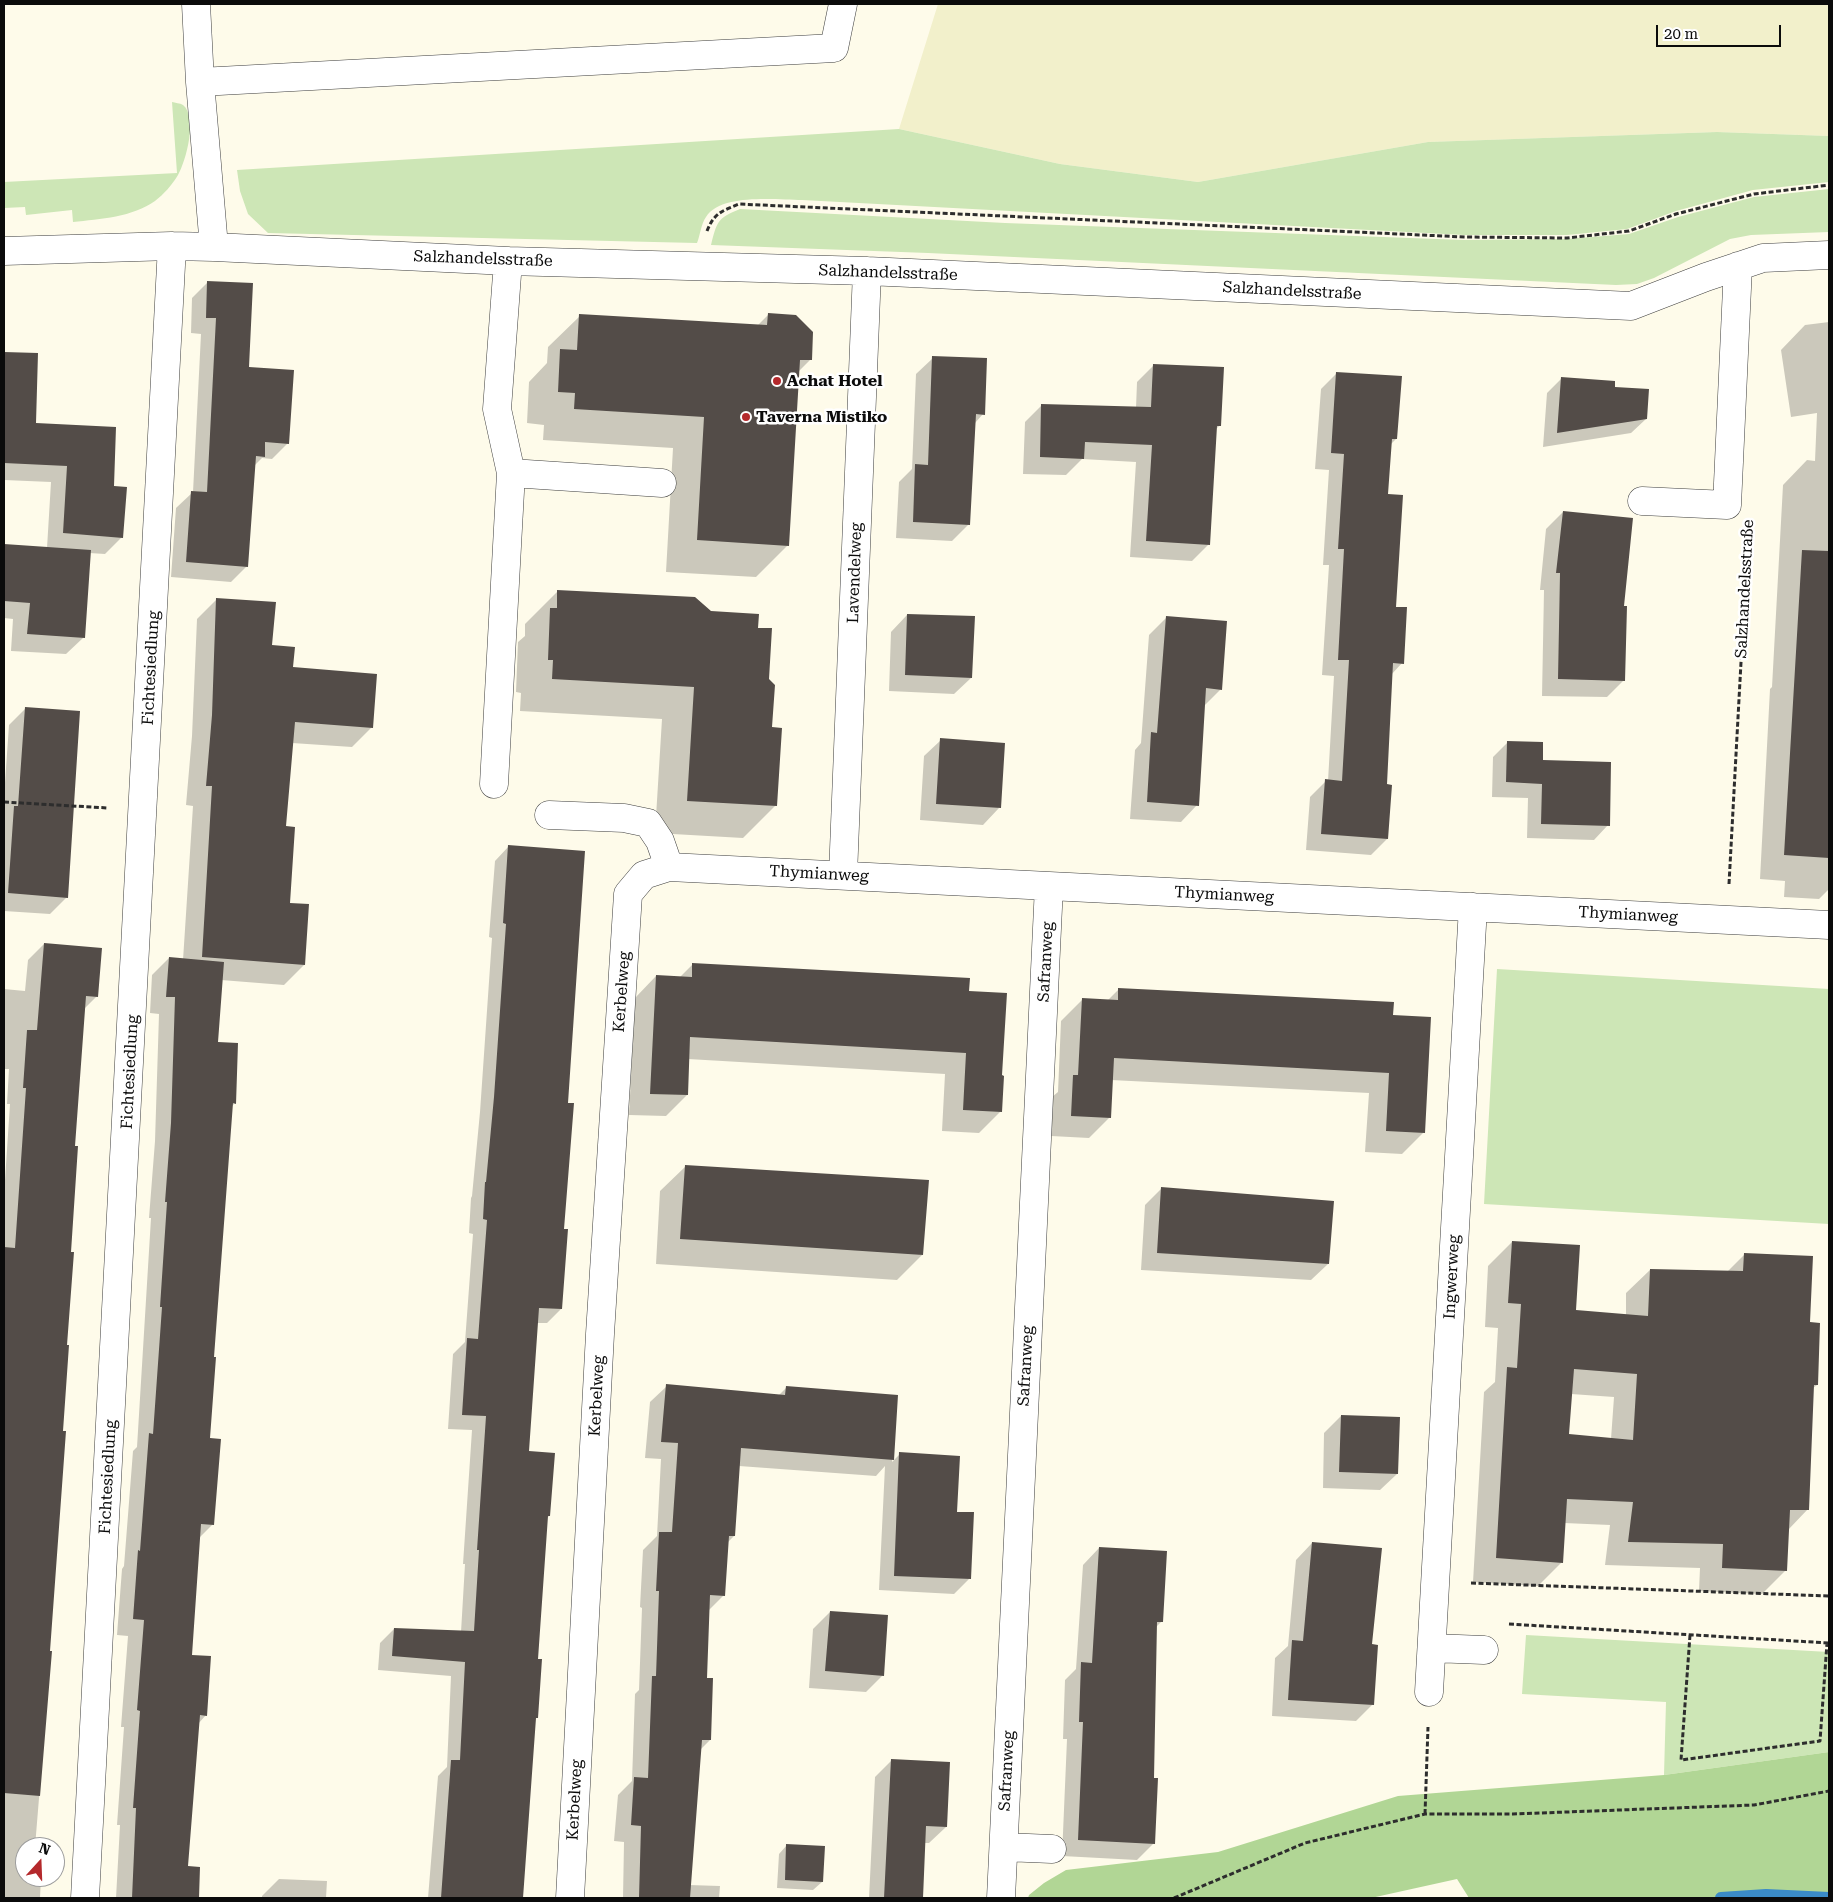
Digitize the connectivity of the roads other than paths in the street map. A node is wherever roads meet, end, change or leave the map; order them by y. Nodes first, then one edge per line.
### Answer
1 (196, 4) edge
2 (843, 4) edge
3 (200, 82) junction
4 (172, 246) junction
5 (214, 247) junction
6 (4, 251) edge
7 (1829, 255) edge
8 (508, 261) junction
9 (1738, 266) junction
10 (868, 271) junction
11 (511, 473) junction
12 (662, 483) dead end
13 (1642, 501) dead end
14 (494, 784) dead end
15 (549, 815) dead end
16 (669, 867) junction
17 (843, 875) junction
18 (1049, 886) junction
19 (628, 894) joint
20 (1473, 907) junction
21 (1829, 925) edge
22 (1432, 1648) junction
23 (1484, 1650) dead end
24 (1429, 1692) road end
25 (1004, 1847) junction
26 (1052, 1849) dead end
27 (85, 1898) edge
28 (570, 1898) edge
29 (1001, 1898) edge

1 - 3 street
2 - 3 street
3 - 5 street
4 - 5 street, Salzhandelsstraße
4 - 6 street, Salzhandelsstraße
4 - 27 street, Fichtesiedlung
5 - 8 street, Salzhandelsstraße
7 - 9 street, Salzhandelsstraße
8 - 10 street, Salzhandelsstraße
8 - 11 street
9 - 10 street, Salzhandelsstraße
9 - 13 street
10 - 17 street, Lavendelweg
11 - 12 street
11 - 14 street
15 - 16 street
16 - 17 street, Thymianweg
16 - 19 street, Thymianweg
17 - 18 street, Thymianweg
18 - 20 street, Thymianweg
18 - 25 street, Safranweg
19 - 28 street, Kerbelweg
20 - 21 street, Thymianweg
20 - 22 street, Ingwerweg
22 - 23 street
22 - 24 street, Ingwerweg
25 - 26 street
25 - 29 street, Safranweg

